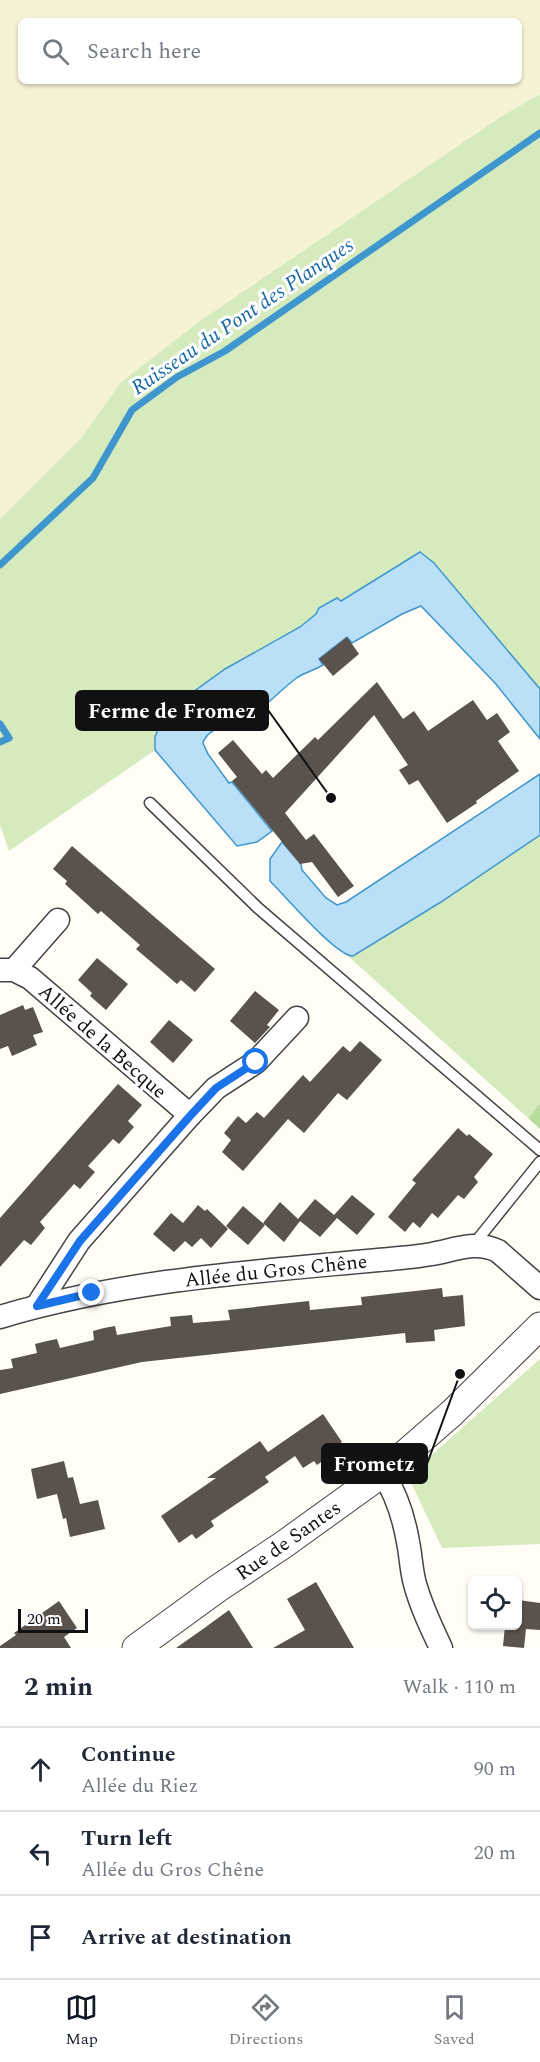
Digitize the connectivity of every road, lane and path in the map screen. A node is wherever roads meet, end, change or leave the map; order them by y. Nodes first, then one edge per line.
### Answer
1 (150, 802) dead end
2 (58, 920) dead end
3 (7, 970) edge
4 (297, 1018) dead end
5 (190, 1116) junction
6 (540, 1150) edge
7 (540, 1162) edge
8 (474, 1245) junction
9 (540, 1288) edge
10 (37, 1306) junction
11 (0, 1317) edge
12 (540, 1326) edge
13 (383, 1473) junction
14 (136, 1648) edge
15 (441, 1648) edge

1 - 6 lane
2 - 3 street, Allée de la Becque
3 - 5 street, Allée de la Becque
4 - 5 street
5 - 10 street
7 - 8 lane
8 - 9 street, Allée du Gros Chêne
8 - 10 street, Allée du Gros Chêne
10 - 11 street, Allée du Gros Chêne
12 - 13 street, Rue de Santes
13 - 14 street, Rue de Santes
13 - 15 street

